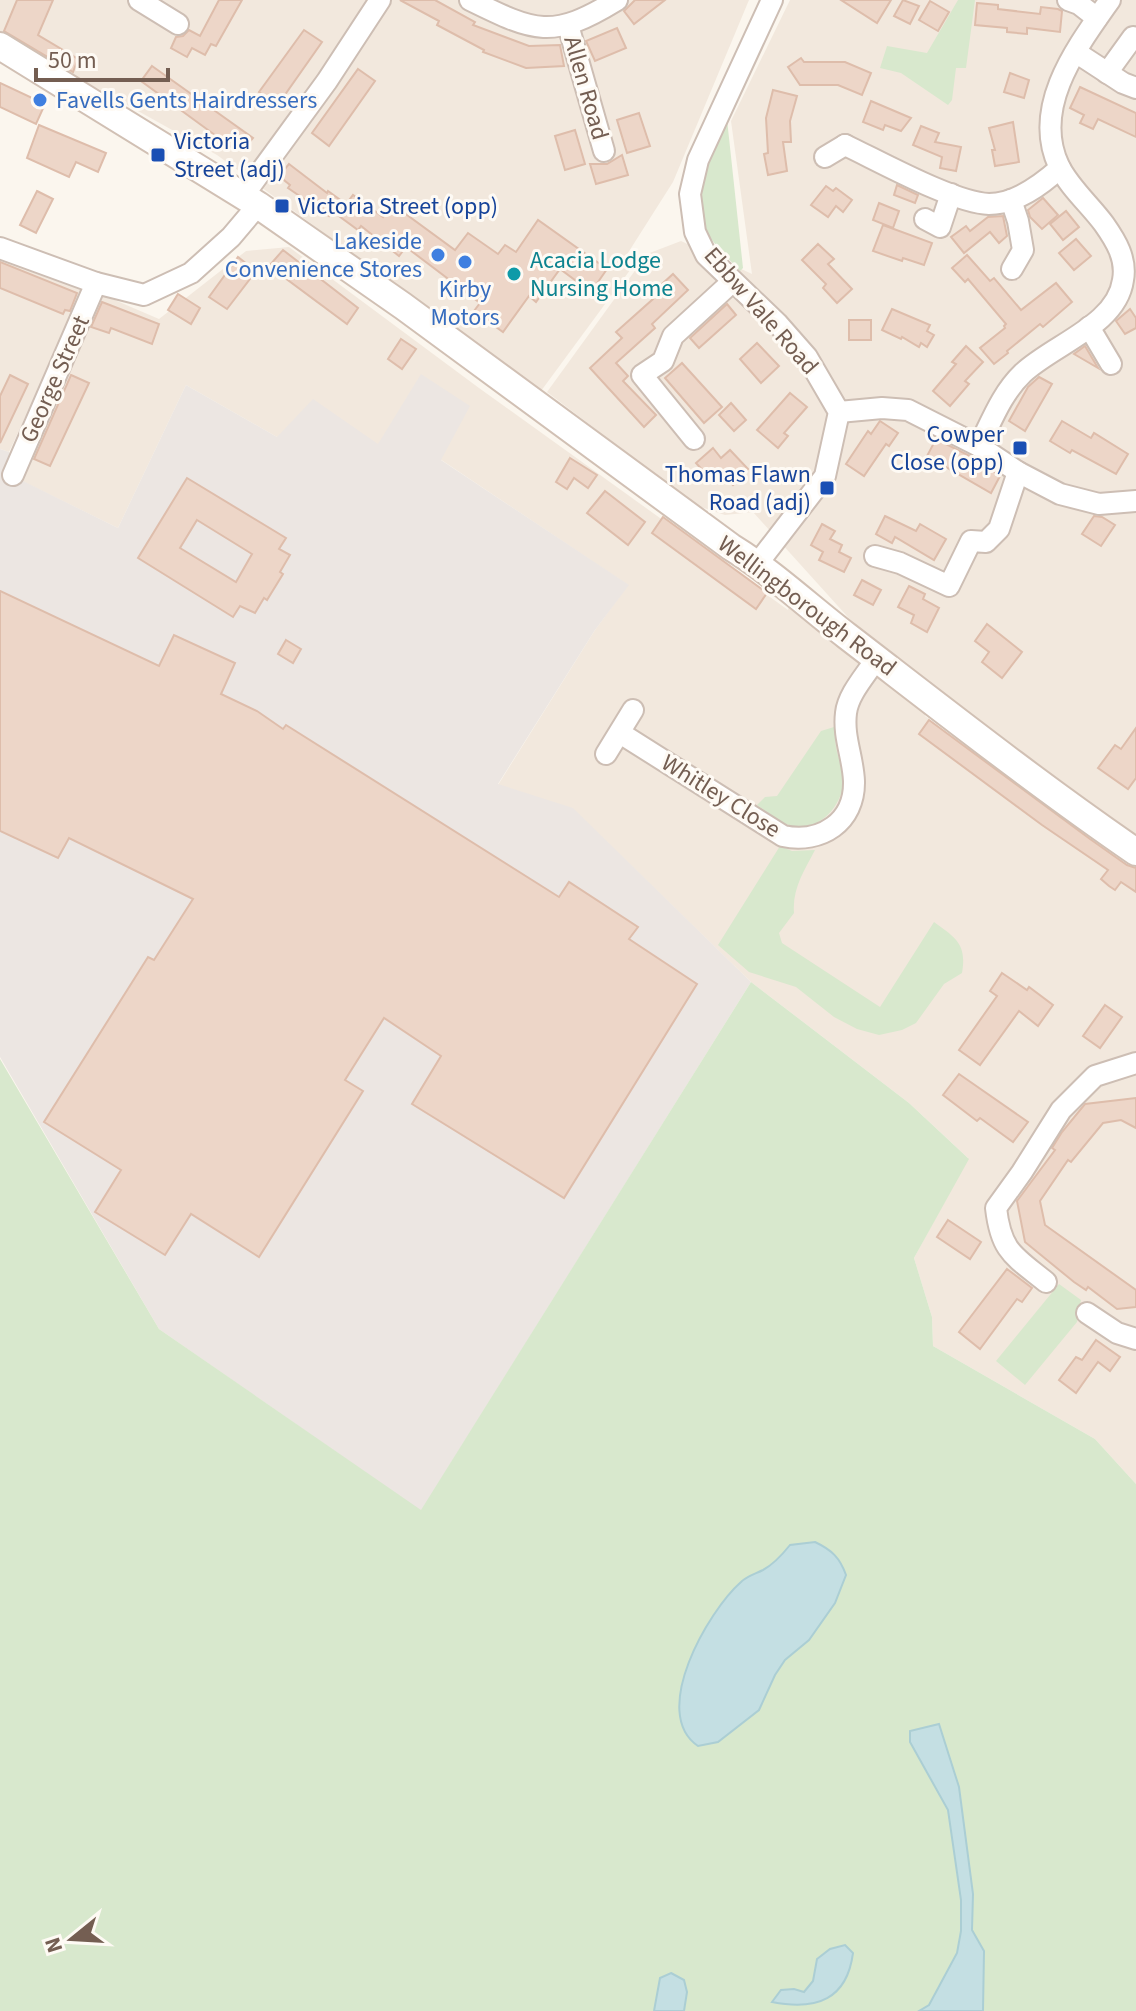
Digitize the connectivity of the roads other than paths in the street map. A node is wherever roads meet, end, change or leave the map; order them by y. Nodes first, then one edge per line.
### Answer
1 (139, 0) edge
2 (380, 0) edge
3 (470, 0) edge
4 (617, 0) edge
5 (772, 0) edge
6 (1068, 0) edge
7 (1110, 0) edge
8 (1097, 18) junction
9 (178, 24) dead end
10 (568, 25) junction
11 (1133, 37) dead end
12 (0, 46) edge
13 (1077, 53) junction
14 (1107, 73) junction
15 (1136, 88) edge
16 (604, 151) dead end
17 (825, 157) dead end
18 (1060, 168) junction
19 (951, 194) junction
20 (251, 200) junction
21 (1011, 200) junction
22 (925, 219) dead end
23 (0, 248) edge
24 (1130, 257) edge
25 (1012, 269) dead end
26 (732, 282) junction
27 (96, 283) junction
28 (1089, 327) junction
29 (1111, 364) dead end
30 (839, 412) junction
31 (694, 439) dead end
32 (979, 446) junction
33 (1018, 472) junction
34 (13, 475) dead end
35 (1136, 501) edge
36 (875, 556) dead end
37 (758, 563) junction
38 (876, 659) junction
39 (633, 710) dead end
40 (620, 733) junction
41 (606, 754) dead end
42 (1136, 852) edge
43 (1136, 1063) edge
44 (1046, 1282) dead end
45 (1087, 1313) dead end
46 (1136, 1339) edge

1 - 9 street
2 - 20 street
3 - 10 street, Allen Road
4 - 10 street, Allen Road
5 - 26 street, Ebbw Vale Road
6 - 8 street
7 - 8 street
8 - 13 street
10 - 16 street, Allen Road
11 - 14 street
12 - 20 main road, Wellingborough Road
13 - 14 street
13 - 18 street
14 - 15 street
17 - 19 street
18 - 21 street
18 - 24 street
19 - 21 street
19 - 22 street
20 - 27 street
20 - 37 main road, Wellingborough Road
21 - 25 street
23 - 27 street
24 - 28 street
26 - 30 street, Ebbw Vale Road
26 - 31 street
27 - 34 street, George Street
28 - 29 street
28 - 32 street
30 - 32 street
30 - 37 street
32 - 33 street
33 - 35 street
33 - 36 street
37 - 38 main road, Wellingborough Road
38 - 40 street, Whitley Close
38 - 42 main road, Wellingborough Road
39 - 40 street
40 - 41 street
43 - 44 street
45 - 46 street

